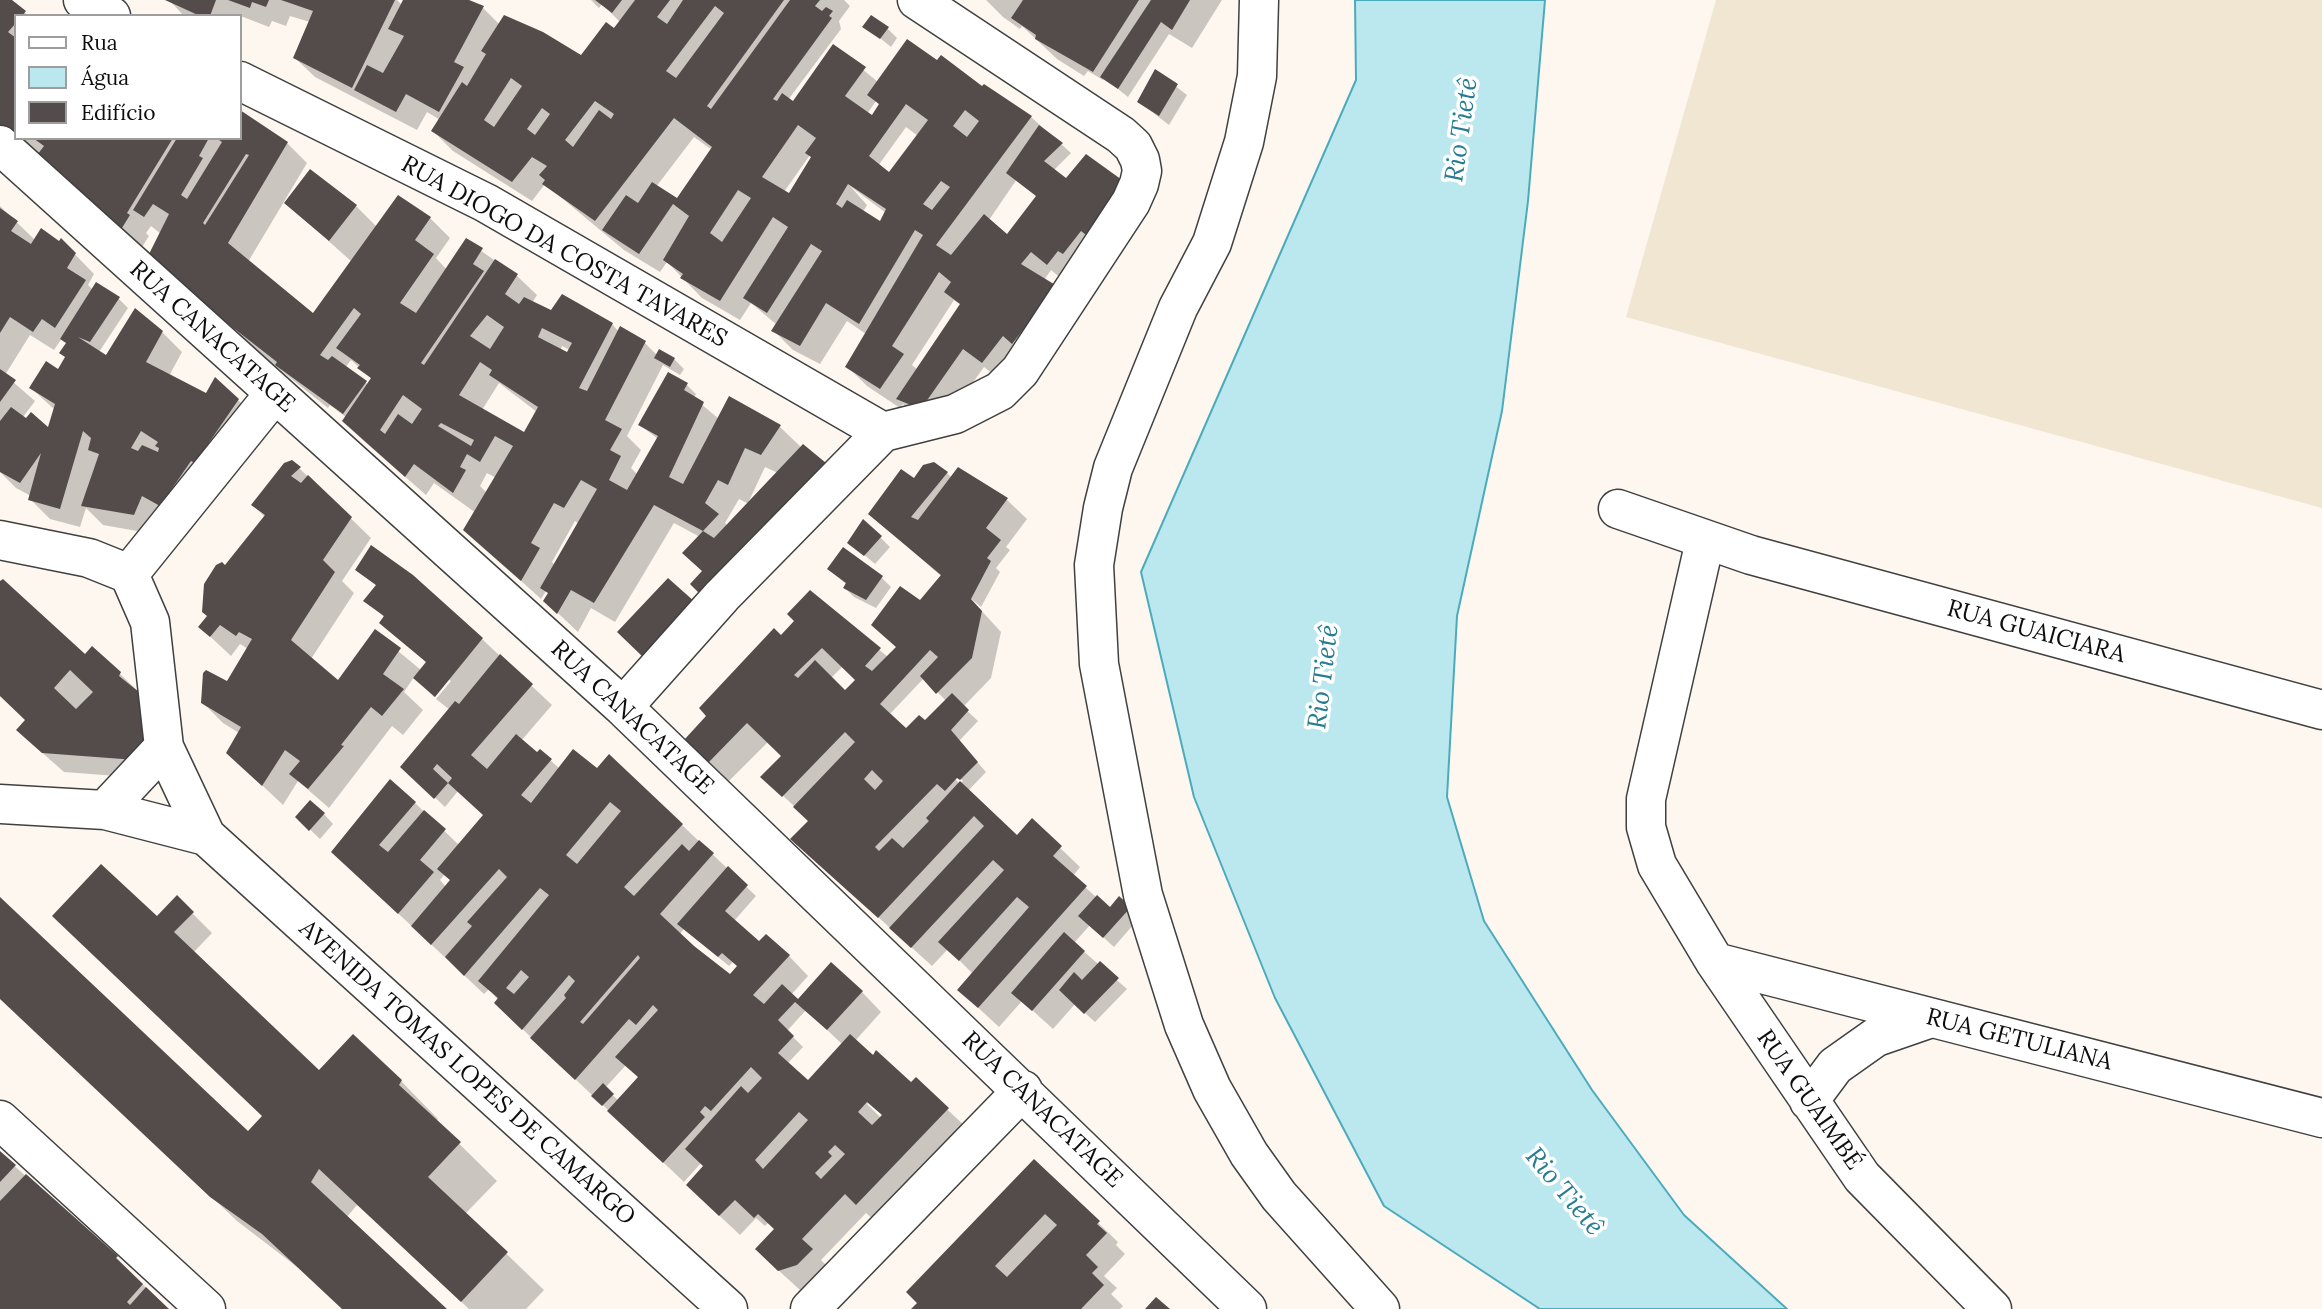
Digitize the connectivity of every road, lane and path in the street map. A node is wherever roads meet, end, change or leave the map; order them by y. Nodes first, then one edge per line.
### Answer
1 (83, 0) edge
2 (917, 0) edge
3 (1259, 0) edge
4 (108, 14) edge
5 (242, 81) edge
6 (0, 145) edge
7 (275, 393) junction
8 (883, 432) junction
9 (1618, 509) dead end
10 (0, 540) edge
11 (1705, 541) junction
12 (129, 574) junction
13 (623, 707) junction
14 (2322, 710) edge
15 (164, 747) junction
16 (0, 804) edge
17 (105, 810) junction
18 (206, 836) junction
19 (1715, 962) junction
20 (1931, 1018) junction
21 (1023, 1090) junction
22 (1809, 1101) junction
23 (2322, 1118) edge
24 (0, 1120) edge
25 (206, 1309) edge
26 (728, 1309) edge
27 (810, 1309) edge
28 (1247, 1309) edge
29 (1380, 1309) edge
30 (1992, 1309) edge

1 - 4 street
2 - 8 street
3 - 29 street
5 - 8 street, RUA DIOGO DA COSTA TAVARES
6 - 7 street, RUA CANACATAGE
7 - 12 street
7 - 13 street, RUA CANACATAGE
8 - 13 street
9 - 11 street, RUA GUAICIARA
10 - 12 street
11 - 14 street, RUA GUAICIARA
11 - 19 street, RUA GUAIMBÉ
12 - 15 street, AVENIDA TOMAS LOPES DE CAMARGO
13 - 21 street, RUA CANACATAGE
15 - 17 street
15 - 18 street, AVENIDA TOMAS LOPES DE CAMARGO
16 - 17 street, AVENIDA TOMAS LOPES DE CAMARGO
17 - 18 street, AVENIDA TOMAS LOPES DE CAMARGO
18 - 26 street, AVENIDA TOMAS LOPES DE CAMARGO
19 - 20 street, RUA GETULIANA
19 - 22 street, RUA GUAIMBÉ
20 - 22 street
20 - 23 street, RUA GETULIANA
21 - 27 street
21 - 28 street, RUA CANACATAGE
22 - 30 street, RUA GUAIMBÉ
24 - 25 street

